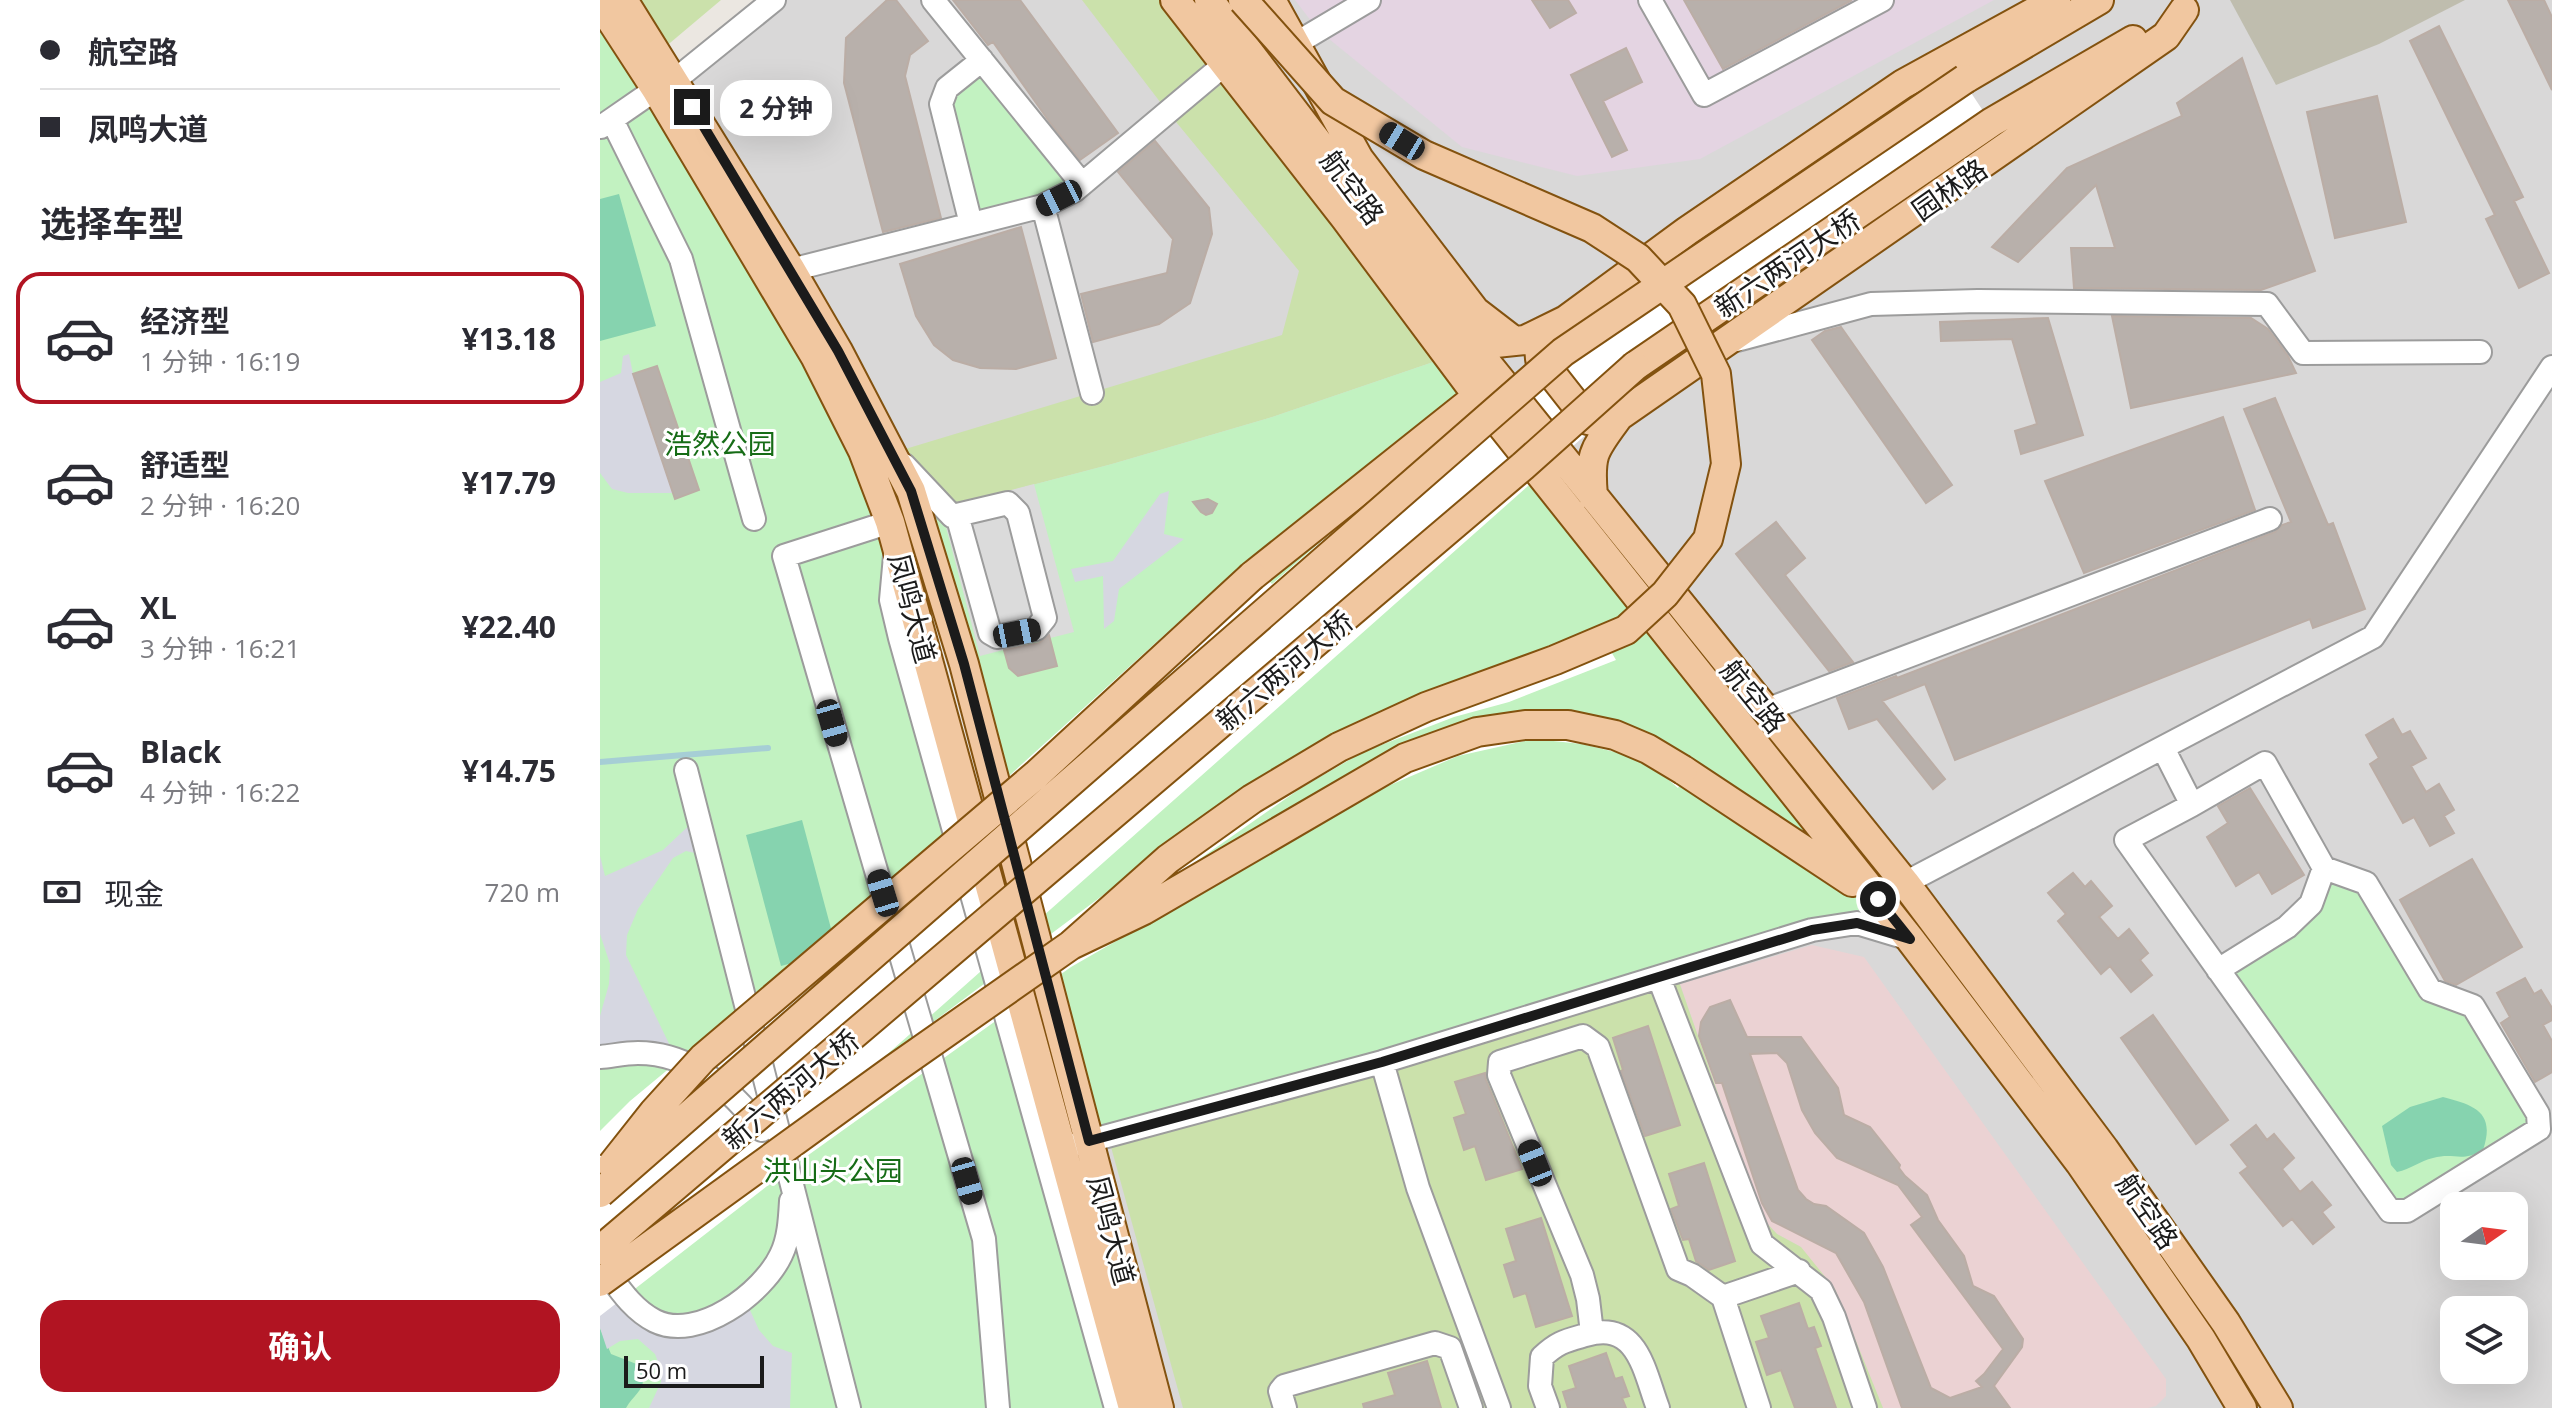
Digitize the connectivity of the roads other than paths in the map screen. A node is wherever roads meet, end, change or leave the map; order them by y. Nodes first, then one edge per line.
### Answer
1 (623, 0) edge
2 (774, 0) edge
3 (933, 0) edge
4 (1175, 0) edge
5 (1209, 0) edge
6 (1243, 0) edge
7 (1271, 0) edge
8 (1369, 0) edge
9 (1650, 0) edge
10 (1882, 0) edge
11 (2056, 0) edge
12 (2099, 0) edge
13 (600, 3) edge
14 (2192, 5) edge
15 (1295, 44) junction
16 (982, 60) junction
17 (1225, 64) junction
18 (666, 85) junction
19 (1992, 122) joint
20 (606, 124) edge
21 (1082, 184) junction
22 (1043, 206) junction
23 (971, 224) junction
24 (791, 270) junction
25 (1460, 329) junction
26 (1545, 330) junction
27 (1514, 341) junction
28 (1724, 344) junction
29 (2480, 352) dead end
30 (2552, 367) edge
31 (1092, 393) dead end
32 (1478, 396) junction
33 (1616, 420) junction
34 (892, 453) junction
35 (1593, 496) junction
36 (957, 515) junction
37 (754, 519) dead end
38 (2270, 519) dead end
39 (893, 532) junction
40 (1766, 710) junction
41 (2163, 748) junction
42 (686, 770) dead end
43 (2192, 805) junction
44 (2324, 868) junction
45 (1905, 883) junction
46 (1878, 899) junction
47 (1910, 939) junction
48 (1071, 945) junction
49 (2218, 970) junction
50 (1659, 978) junction
51 (600, 1057) edge
52 (1382, 1062) junction
53 (1089, 1141) junction
54 (1062, 1148) junction
55 (600, 1179) edge
56 (791, 1183) junction
57 (600, 1193) edge
58 (600, 1250) edge
59 (600, 1262) edge
60 (1799, 1271) junction
61 (600, 1282) edge
62 (1723, 1297) junction
63 (1592, 1333) junction
64 (2240, 1407) edge
65 (849, 1408) edge
66 (998, 1408) edge
67 (1116, 1408) edge
68 (1133, 1408) edge
69 (1159, 1408) edge
70 (1285, 1408) edge
71 (1471, 1408) edge
72 (1499, 1408) edge
73 (1548, 1408) edge
74 (1658, 1408) edge
75 (1759, 1408) edge
76 (1865, 1408) edge
77 (2278, 1408) edge

1 - 18 main road, 凤鸣大道
2 - 18 street
3 - 16 street
4 - 17 main road, 航空路
5 - 25 main road, 航空路
6 - 48 main road, bridge
7 - 15 main road
8 - 15 street
9 - 10 street
11 - 26 main road
12 - 57 main road, 新六两河大桥, bridge
13 - 18 main road, 凤鸣大道
14 - 19 main road, 园林路
14 - 28 main road, 园林路
15 - 27 main road
16 - 21 street
16 - 23 street
17 - 21 street
17 - 32 main road, 航空路
18 - 20 street
18 - 24 main road, 凤鸣大道
18 - 39 main road, 凤鸣大道
19 - 58 main road, 新六两河大桥, bridge
20 - 37 street
21 - 22 street
22 - 23 street
22 - 31 street
23 - 24 street
24 - 34 main road, 凤鸣大道
25 - 27 main road
25 - 35 main road, 航空路
26 - 27 main road
26 - 33 main road
28 - 29 street
28 - 33 main road, 园林路
30 - 41 street
32 - 46 main road, 航空路
32 - 55 main road, bridge
33 - 35 main road, 园林路
34 - 36 street
34 - 53 main road, 凤鸣大道
35 - 40 main road, 航空路
36 - 36 street
38 - 40 street
39 - 54 main road, 凤鸣大道
39 - 66 street
39 - 67 street
40 - 45 main road, 航空路
41 - 43 street
41 - 45 street
42 - 56 street
43 - 44 street
43 - 49 street
44 - 49 street
44 - 49 street
45 - 77 main road, 航空路
46 - 47 main road, 航空路
46 - 48 main road, bridge
47 - 50 street
47 - 64 main road, 航空路
48 - 61 main road, bridge
50 - 52 street
50 - 60 street
51 - 56 street
52 - 53 street
52 - 72 street
53 - 54 street
53 - 69 main road, 凤鸣大道
54 - 68 main road, 凤鸣大道
56 - 59 street
56 - 65 street
60 - 62 street
60 - 76 street
62 - 63 street
62 - 75 street
63 - 73 street
63 - 74 street
70 - 71 street

